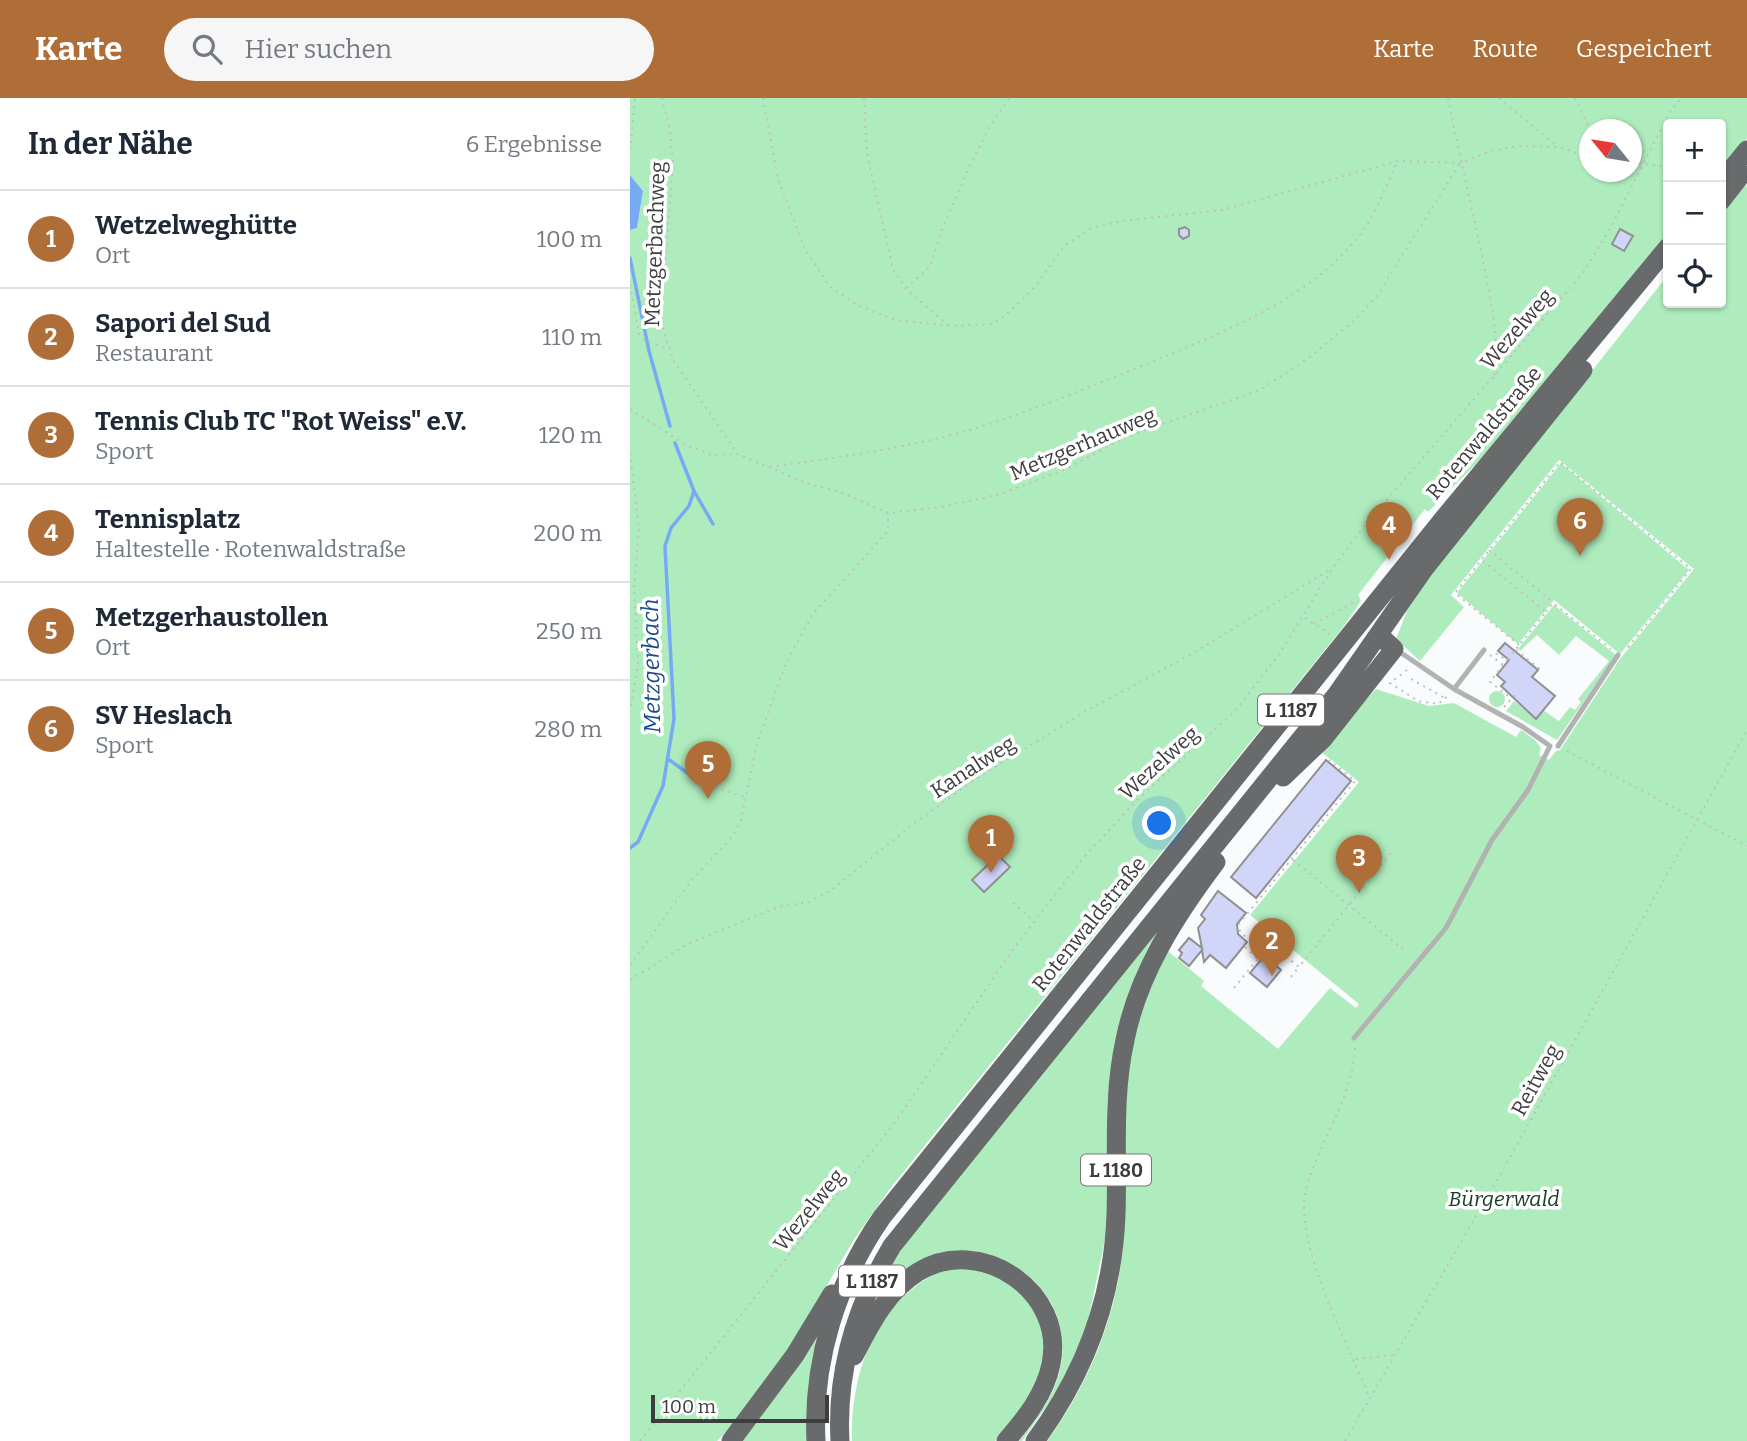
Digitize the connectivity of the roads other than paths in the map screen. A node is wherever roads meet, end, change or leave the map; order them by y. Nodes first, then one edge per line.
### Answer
1 (1747, 150) edge
2 (1747, 169) edge
3 (1726, 176) edge
4 (1726, 195) edge
5 (1663, 253) edge
6 (1663, 271) edge
7 (1379, 635) junction
8 (1394, 649) junction
9 (1486, 652) road end
10 (1618, 655) road end
11 (1454, 689) junction
12 (1301, 737) junction
13 (1558, 746) road end
14 (1283, 777) junction
15 (1354, 1038) road end
16 (849, 1270) junction
17 (844, 1376) junction
18 (731, 1441) edge
19 (816, 1441) edge
20 (840, 1441) edge
21 (1006, 1441) edge
22 (1035, 1441) edge

1 - 3 highway
2 - 4 highway
5 - 16 highway, Rotenwaldstraße / L 1187
6 - 7 highway, Rotenwaldstraße / L 1187
7 - 8 highway
7 - 12 highway, Rotenwaldstraße / L 1187
8 - 11 lane
8 - 14 highway, L 1187
9 - 11 lane
10 - 13 lane
11 - 15 lane
12 - 14 highway, L 1180
12 - 17 highway, Rotenwaldstraße / L 1187
14 - 22 highway, L 1180
16 - 18 highway
16 - 19 highway, Rotenwaldstraße / L 1187
17 - 20 highway, L 1187
17 - 21 highway

